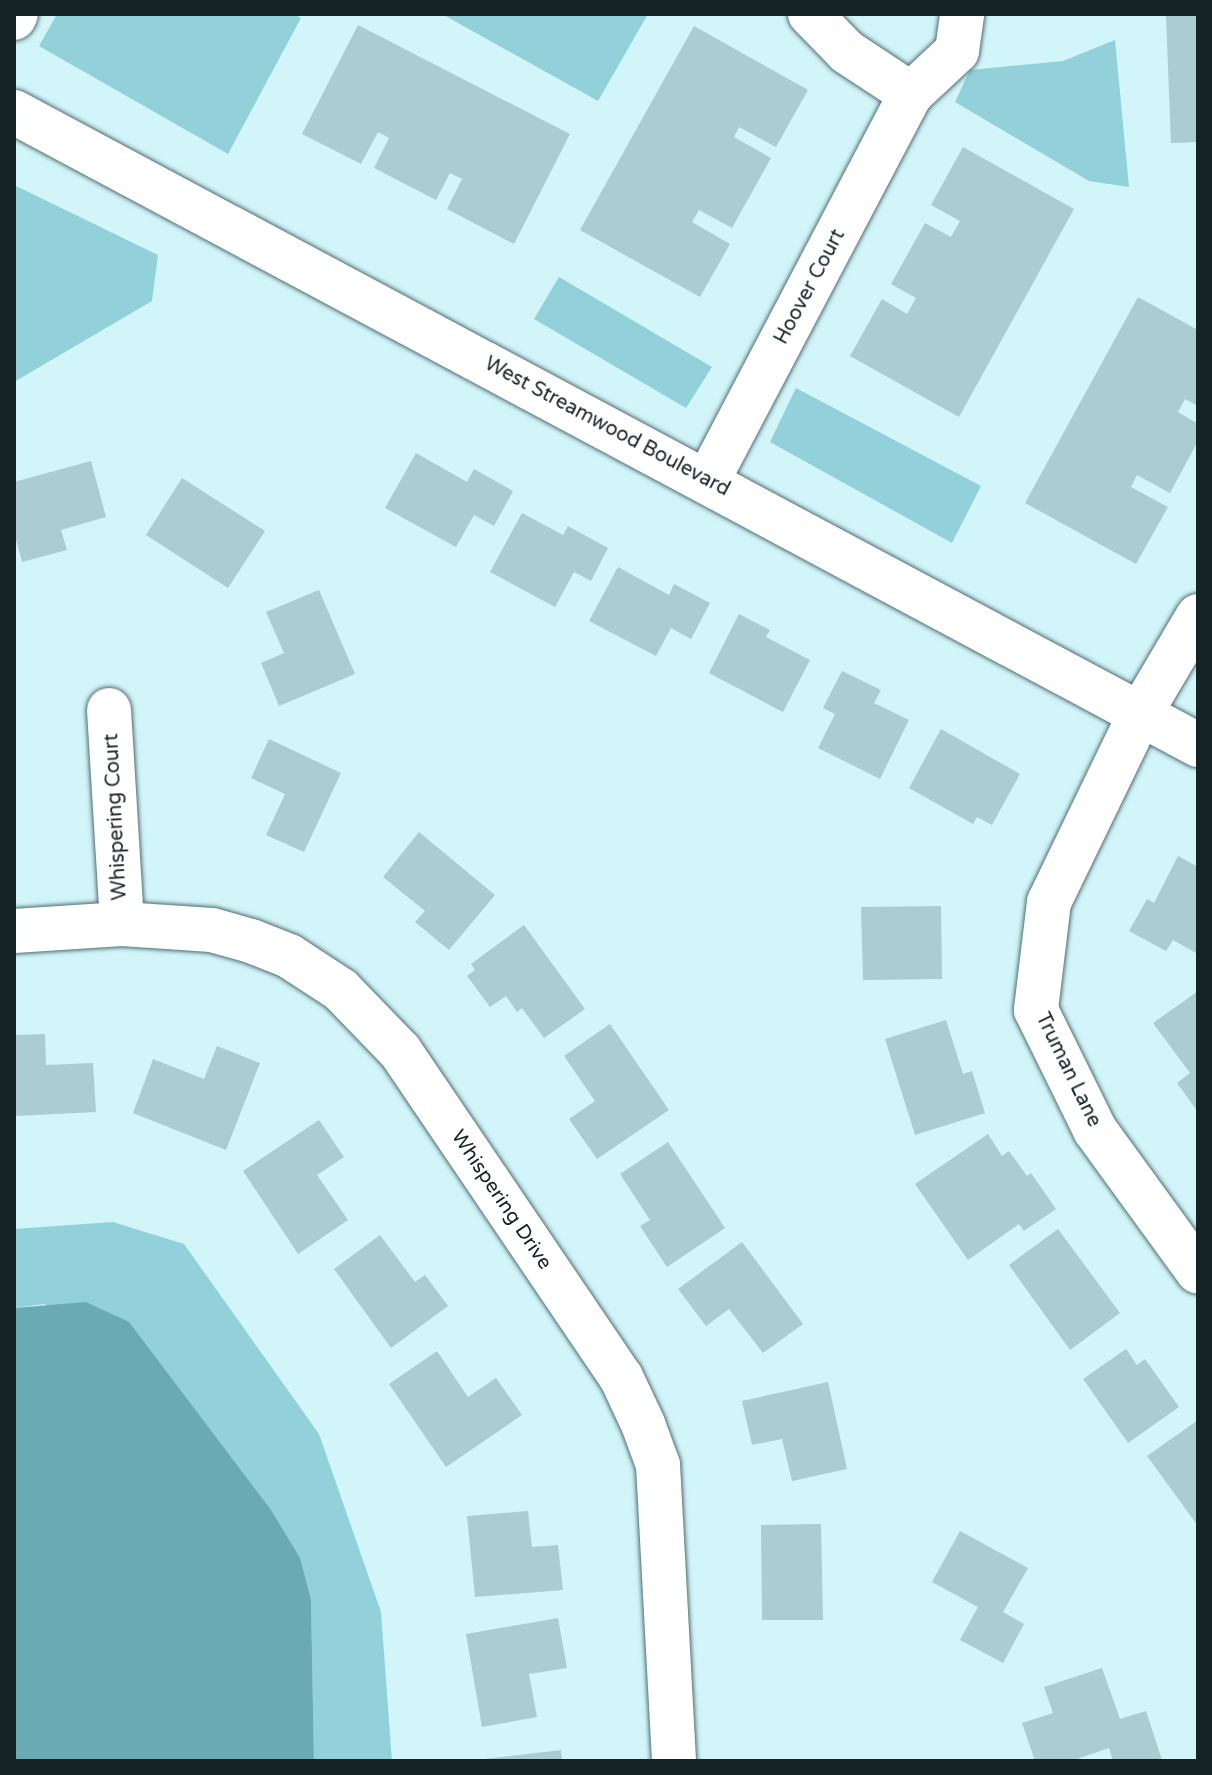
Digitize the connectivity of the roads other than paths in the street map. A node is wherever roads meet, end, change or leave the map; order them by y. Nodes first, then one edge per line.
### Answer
1 (810, 14) edge
2 (962, 14) edge
3 (911, 94) junction
4 (14, 112) edge
5 (708, 480) junction
6 (1198, 616) edge
7 (109, 710) dead end
8 (1140, 714) junction
9 (1198, 745) edge
10 (122, 924) junction
11 (14, 931) edge
12 (1198, 1272) edge
13 (674, 1761) edge

1 - 3 street
2 - 3 street, Hoover Court
3 - 5 street, Hoover Court
4 - 5 street, West Streamwood Boulevard
5 - 8 street, West Streamwood Boulevard
6 - 8 street, Truman Lane
7 - 10 street, Whispering Court
8 - 9 street, West Streamwood Boulevard
8 - 12 street, Truman Lane
10 - 11 street, Whispering Drive
10 - 13 street, Whispering Drive

